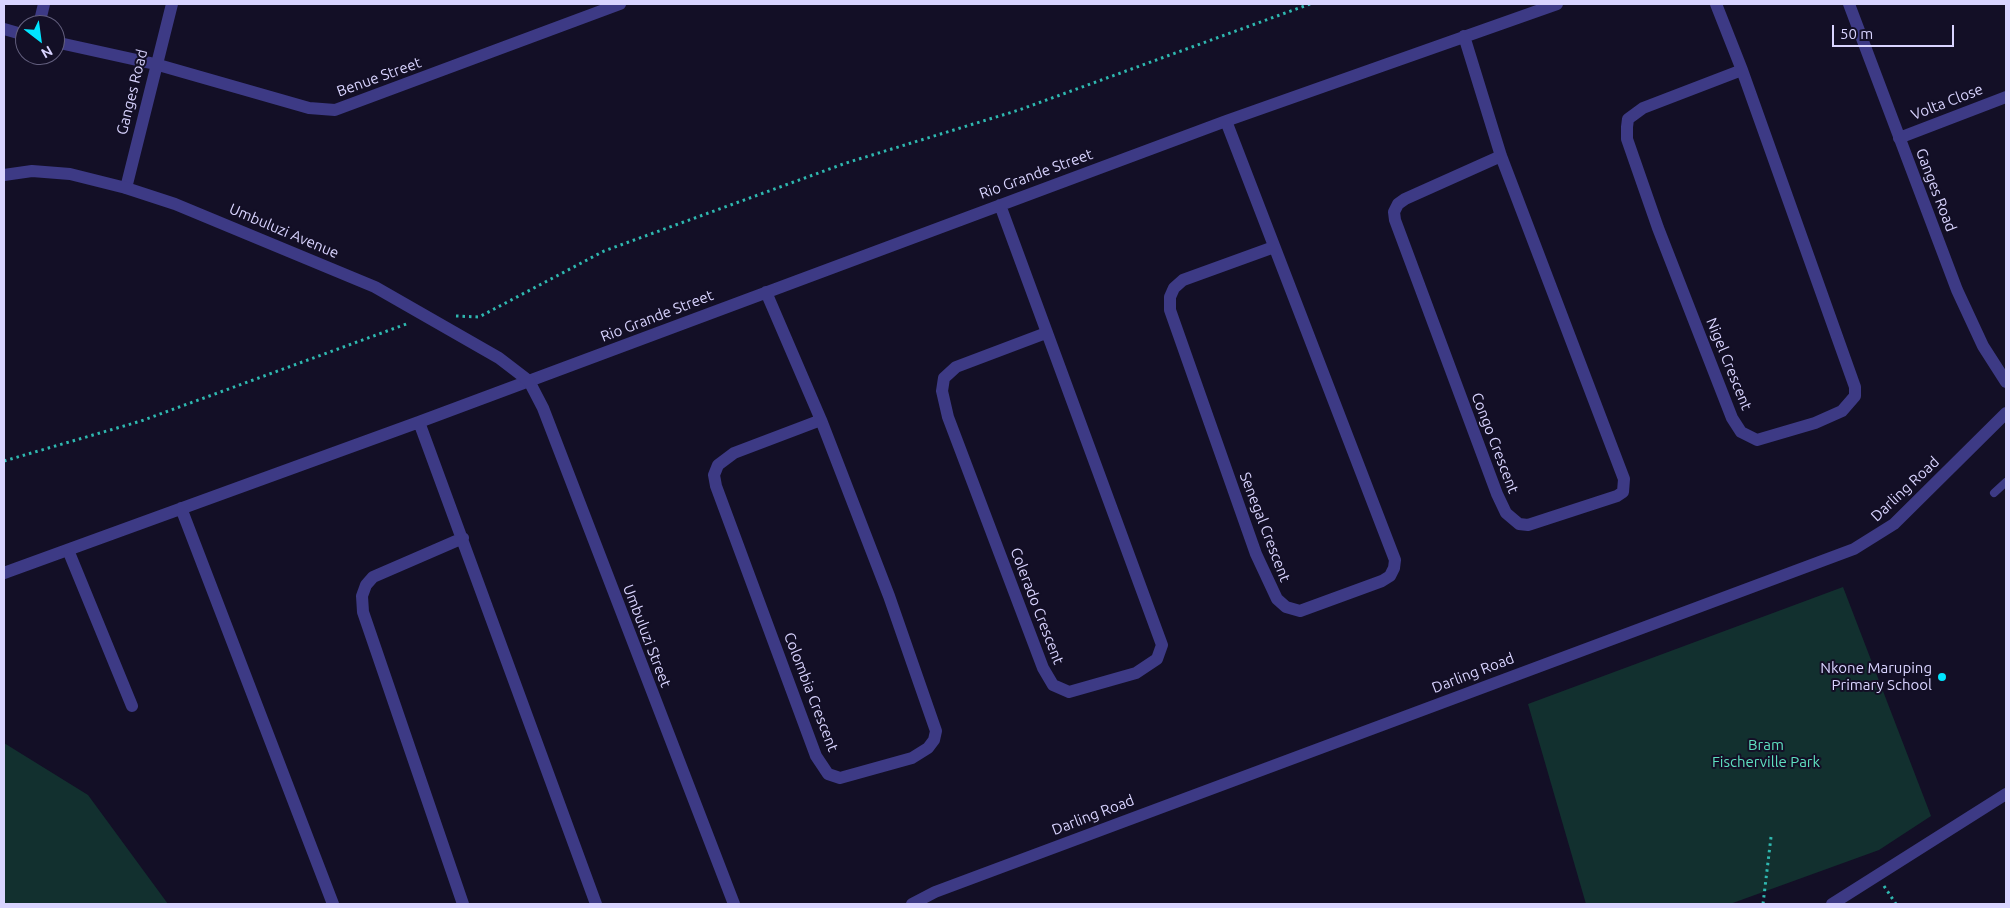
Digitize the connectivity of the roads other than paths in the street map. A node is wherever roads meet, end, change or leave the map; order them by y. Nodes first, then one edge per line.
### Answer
1 (172, 4) edge
2 (620, 4) edge
3 (1557, 4) edge
4 (1716, 4) edge
5 (1849, 4) edge
6 (1464, 36) junction
7 (65, 44) edge
8 (155, 64) junction
9 (1742, 70) junction
10 (2006, 97) edge
11 (1226, 121) junction
12 (1899, 138) junction
13 (1501, 156) junction
14 (4, 175) edge
15 (126, 188) junction
16 (1000, 205) junction
17 (1274, 247) junction
18 (766, 292) junction
19 (1046, 333) junction
20 (529, 381) junction
21 (2006, 382) edge
22 (2006, 413) edge
23 (821, 420) junction
24 (419, 422) junction
25 (2006, 482) edge
26 (1994, 493) dead end
27 (181, 508) junction
28 (463, 538) junction
29 (68, 550) junction
30 (4, 573) edge
31 (132, 706) dead end
32 (2006, 794) edge
33 (333, 904) edge
34 (462, 904) edge
35 (596, 904) edge
36 (734, 904) edge
37 (912, 904) edge
38 (1832, 904) edge

1 - 8 street, Ganges Road
2 - 8 street, Benue Street
3 - 6 street, Rio Grande Street
4 - 9 street, Nigel Crescent
5 - 12 street, Ganges Road
6 - 11 street, Rio Grande Street
6 - 13 street, Congo Crescent
7 - 8 street, Benue Street
8 - 15 street, Ganges Road
9 - 9 street, Nigel Crescent
10 - 12 street, Volta Close
11 - 16 street, Rio Grande Street
11 - 17 street, Senegal Crescent
12 - 21 street, Ganges Road
13 - 13 street, Congo Crescent
14 - 15 street, Umbuluzi Avenue
15 - 20 street, Umbuluzi Avenue
16 - 18 street, Rio Grande Street
16 - 19 street, Colerado Crescent
17 - 17 street, Senegal Crescent
18 - 20 street, Rio Grande Street
18 - 23 street, Colombia Crescent
19 - 19 street, Colerado Crescent
20 - 24 street, Rio Grande Street
20 - 36 street, Umbuluzi Street
22 - 37 street, Darling Road
23 - 23 street, Colombia Crescent
24 - 27 street, Rio Grande Street
24 - 28 street
25 - 26 lane
27 - 29 street, Rio Grande Street
27 - 33 street
28 - 34 street
28 - 35 street
29 - 30 street, Rio Grande Street
29 - 31 street
32 - 38 street

